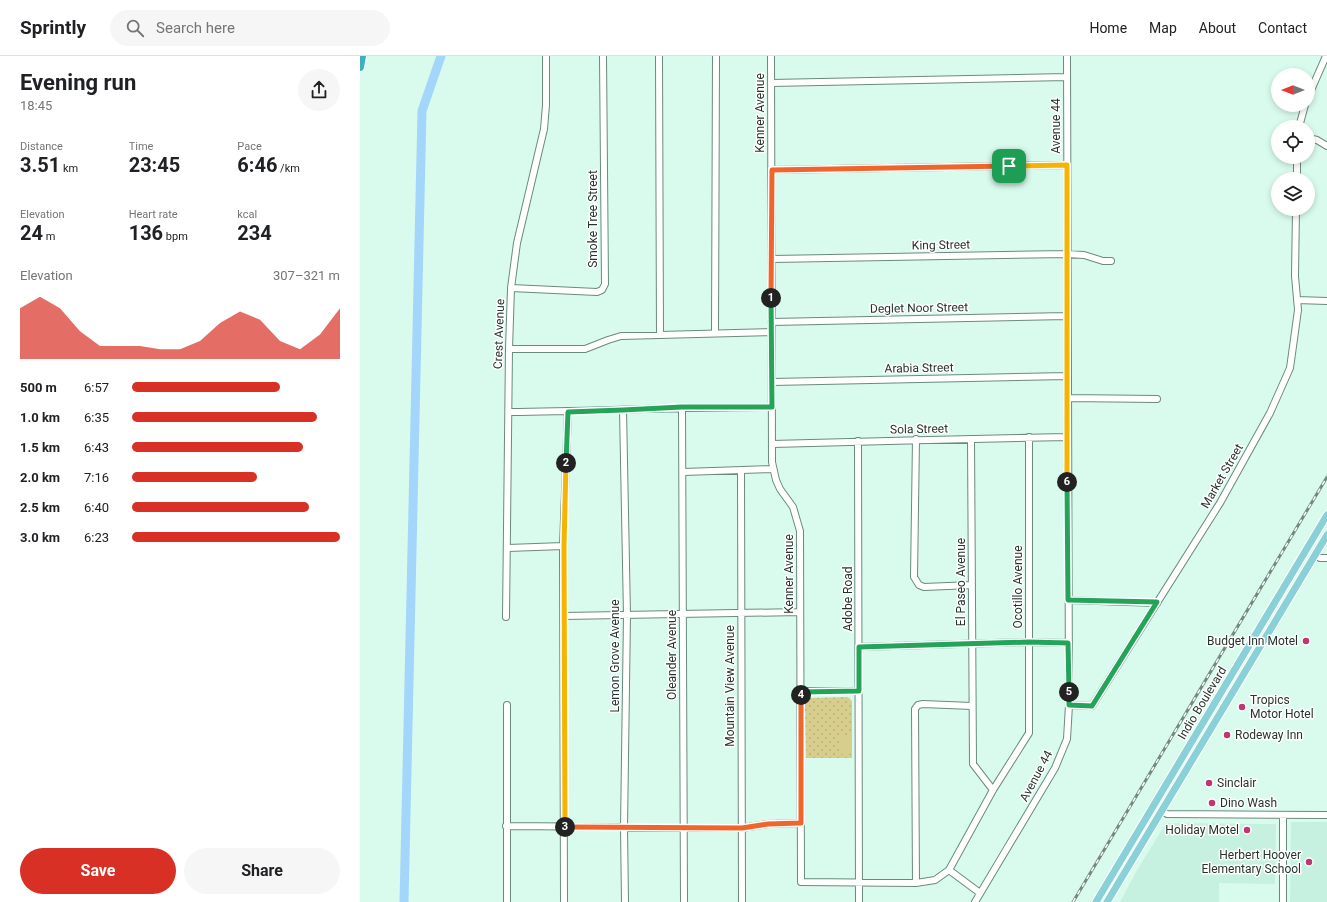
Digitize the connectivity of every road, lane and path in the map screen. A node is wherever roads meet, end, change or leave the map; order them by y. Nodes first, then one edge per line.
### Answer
1 (362, 56) edge
2 (546, 56) edge
3 (603, 56) edge
4 (659, 56) edge
5 (716, 56) edge
6 (771, 56) edge
7 (1066, 56) edge
8 (1326, 56) edge
9 (360, 67) edge
10 (1066, 77) junction
11 (1315, 81) edge
12 (771, 83) junction
13 (1315, 140) edge
14 (1327, 146) edge
15 (1067, 165) junction
16 (772, 170) junction
17 (1296, 216) edge
18 (1067, 254) junction
19 (772, 259) junction
20 (1111, 260) dead end
21 (511, 288) junction
22 (1297, 300) junction
23 (1327, 301) edge
24 (1067, 316) junction
25 (771, 322) junction
26 (771, 332) junction
27 (715, 333) junction
28 (660, 335) junction
29 (509, 349) junction
30 (1067, 376) junction
31 (772, 382) junction
32 (1067, 398) junction
33 (1157, 399) dead end
34 (682, 407) junction
35 (772, 407) junction
36 (623, 410) junction
37 (509, 412) junction
38 (568, 412) junction
39 (1029, 437) junction
40 (1067, 437) junction
41 (916, 439) junction
42 (971, 439) junction
43 (858, 441) junction
44 (772, 444) junction
45 (773, 469) junction
46 (741, 471) junction
47 (682, 472) junction
48 (1327, 515) edge
49 (1327, 523) edge
50 (1327, 535) edge
51 (564, 546) junction
52 (507, 548) junction
53 (1315, 555) junction
54 (1327, 558) edge
55 (1300, 561) junction
56 (972, 585) junction
57 (1068, 600) junction
58 (1157, 602) junction
59 (800, 612) junction
60 (741, 613) junction
61 (683, 614) junction
62 (627, 615) junction
63 (564, 616) junction
64 (506, 617) dead end
65 (1029, 642) junction
66 (1068, 643) junction
67 (972, 644) junction
68 (859, 647) junction
69 (859, 691) junction
70 (801, 692) junction
71 (507, 705) dead end
72 (1069, 705) junction
73 (972, 706) junction
74 (1178, 764) junction
75 (993, 790) junction
76 (1162, 811) junction
77 (1283, 815) junction
78 (1327, 815) edge
79 (1145, 820) junction
80 (801, 823) junction
81 (506, 826) junction
82 (564, 827) junction
83 (624, 828) junction
84 (684, 828) junction
85 (742, 828) junction
86 (1115, 869) junction
87 (949, 870) junction
88 (802, 882) joint
89 (859, 882) junction
90 (916, 883) junction
91 (980, 894) junction
92 (507, 902) edge
93 (564, 902) edge
94 (625, 902) edge
95 (684, 902) edge
96 (742, 902) edge
97 (859, 902) edge
98 (975, 902) edge
99 (1096, 902) edge
100 (1100, 902) edge
101 (1107, 902) edge
102 (1283, 902) edge

1 - 9 highway
2 - 21 street, Crest Avenue
3 - 21 street, Smoke Tree Street
4 - 28 street
5 - 27 street
6 - 12 street, Kenner Avenue
7 - 10 street, Avenue 44
8 - 11 street
10 - 12 street
10 - 15 street, Avenue 44
12 - 16 street, Kenner Avenue
13 - 14 street
15 - 16 street
15 - 18 street, Avenue 44
16 - 19 street, Kenner Avenue
17 - 22 street, Market Street
18 - 19 street, King Street
18 - 20 street, King Street
18 - 24 street, Avenue 44
19 - 25 street, Kenner Avenue
21 - 29 street, Crest Avenue
22 - 23 street
22 - 58 street, Market Street
24 - 25 street, Deglet Noor Street
24 - 30 street, Avenue 44
25 - 26 street, Kenner Avenue
26 - 27 street
26 - 31 street, Kenner Avenue
27 - 28 street
28 - 29 street
29 - 37 street, Crest Avenue
30 - 31 street, Arabia Street
30 - 32 street, Avenue 44
31 - 35 street, Kenner Avenue
32 - 33 street
32 - 40 street, Avenue 44
34 - 35 street
34 - 36 street
34 - 47 street, Oleander Avenue
35 - 44 street, Kenner Avenue
36 - 38 street
36 - 62 street, Lemon Grove Avenue
37 - 38 street
37 - 52 street, Crest Avenue
38 - 51 street
39 - 40 street, Sola Street
39 - 42 street, Sola Street
39 - 65 street, Ocotillo Avenue
40 - 57 street, Avenue 44
41 - 42 street, Sola Street
41 - 43 street, Sola Street
41 - 56 street
42 - 56 street, El Paseo Avenue
43 - 44 street, Sola Street
43 - 68 street, Adobe Road
44 - 45 street, Kenner Avenue
45 - 46 street
45 - 59 street, Kenner Avenue
46 - 47 street
46 - 60 street, Mountain View Avenue
47 - 61 street, Oleander Avenue
48 - 55 main road, Indio Boulevard
49 - 53 main road
50 - 53 main road, Indio Boulevard
51 - 52 street
51 - 63 street
52 - 64 street, Crest Avenue
53 - 54 street
53 - 55 main road
53 - 76 main road, Indio Boulevard
55 - 74 main road, Indio Boulevard
56 - 67 street, El Paseo Avenue
57 - 58 street
57 - 66 street, Avenue 44
58 - 72 street, Market Street
59 - 60 street
59 - 70 street, Kenner Avenue
60 - 61 street
60 - 85 street, Mountain View Avenue
61 - 62 street
61 - 84 street, Oleander Avenue
62 - 63 street
62 - 83 street, Lemon Grove Avenue
63 - 82 street
65 - 66 street
65 - 67 street
65 - 75 street, Ocotillo Avenue
66 - 72 street, Avenue 44
67 - 68 street
67 - 73 street, El Paseo Avenue
68 - 69 street, Adobe Road
69 - 70 street
69 - 89 street, Adobe Road
70 - 80 street, Kenner Avenue
71 - 81 street
72 - 91 street, Avenue 44
73 - 75 street, El Paseo Avenue
73 - 90 street
74 - 76 main road
74 - 79 main road, Indio Boulevard
75 - 87 street, Ocotillo Avenue
76 - 77 street
76 - 79 main road
76 - 101 main road, Indio Boulevard
77 - 78 street
77 - 102 street
79 - 86 main road, Indio Boulevard
80 - 85 street
80 - 88 street, Kenner Avenue
81 - 82 street
81 - 92 street
82 - 83 street
82 - 93 street
83 - 84 street
83 - 94 street, Lemon Grove Avenue
84 - 85 street
84 - 95 street, Oleander Avenue
85 - 96 street, Mountain View Avenue
86 - 99 main road, Indio Boulevard
86 - 100 main road
87 - 90 street, Ocotillo Avenue
87 - 91 street
88 - 89 street, Ocotillo Avenue
89 - 90 street, Ocotillo Avenue
89 - 97 street, Adobe Road
91 - 98 street, Avenue 44

